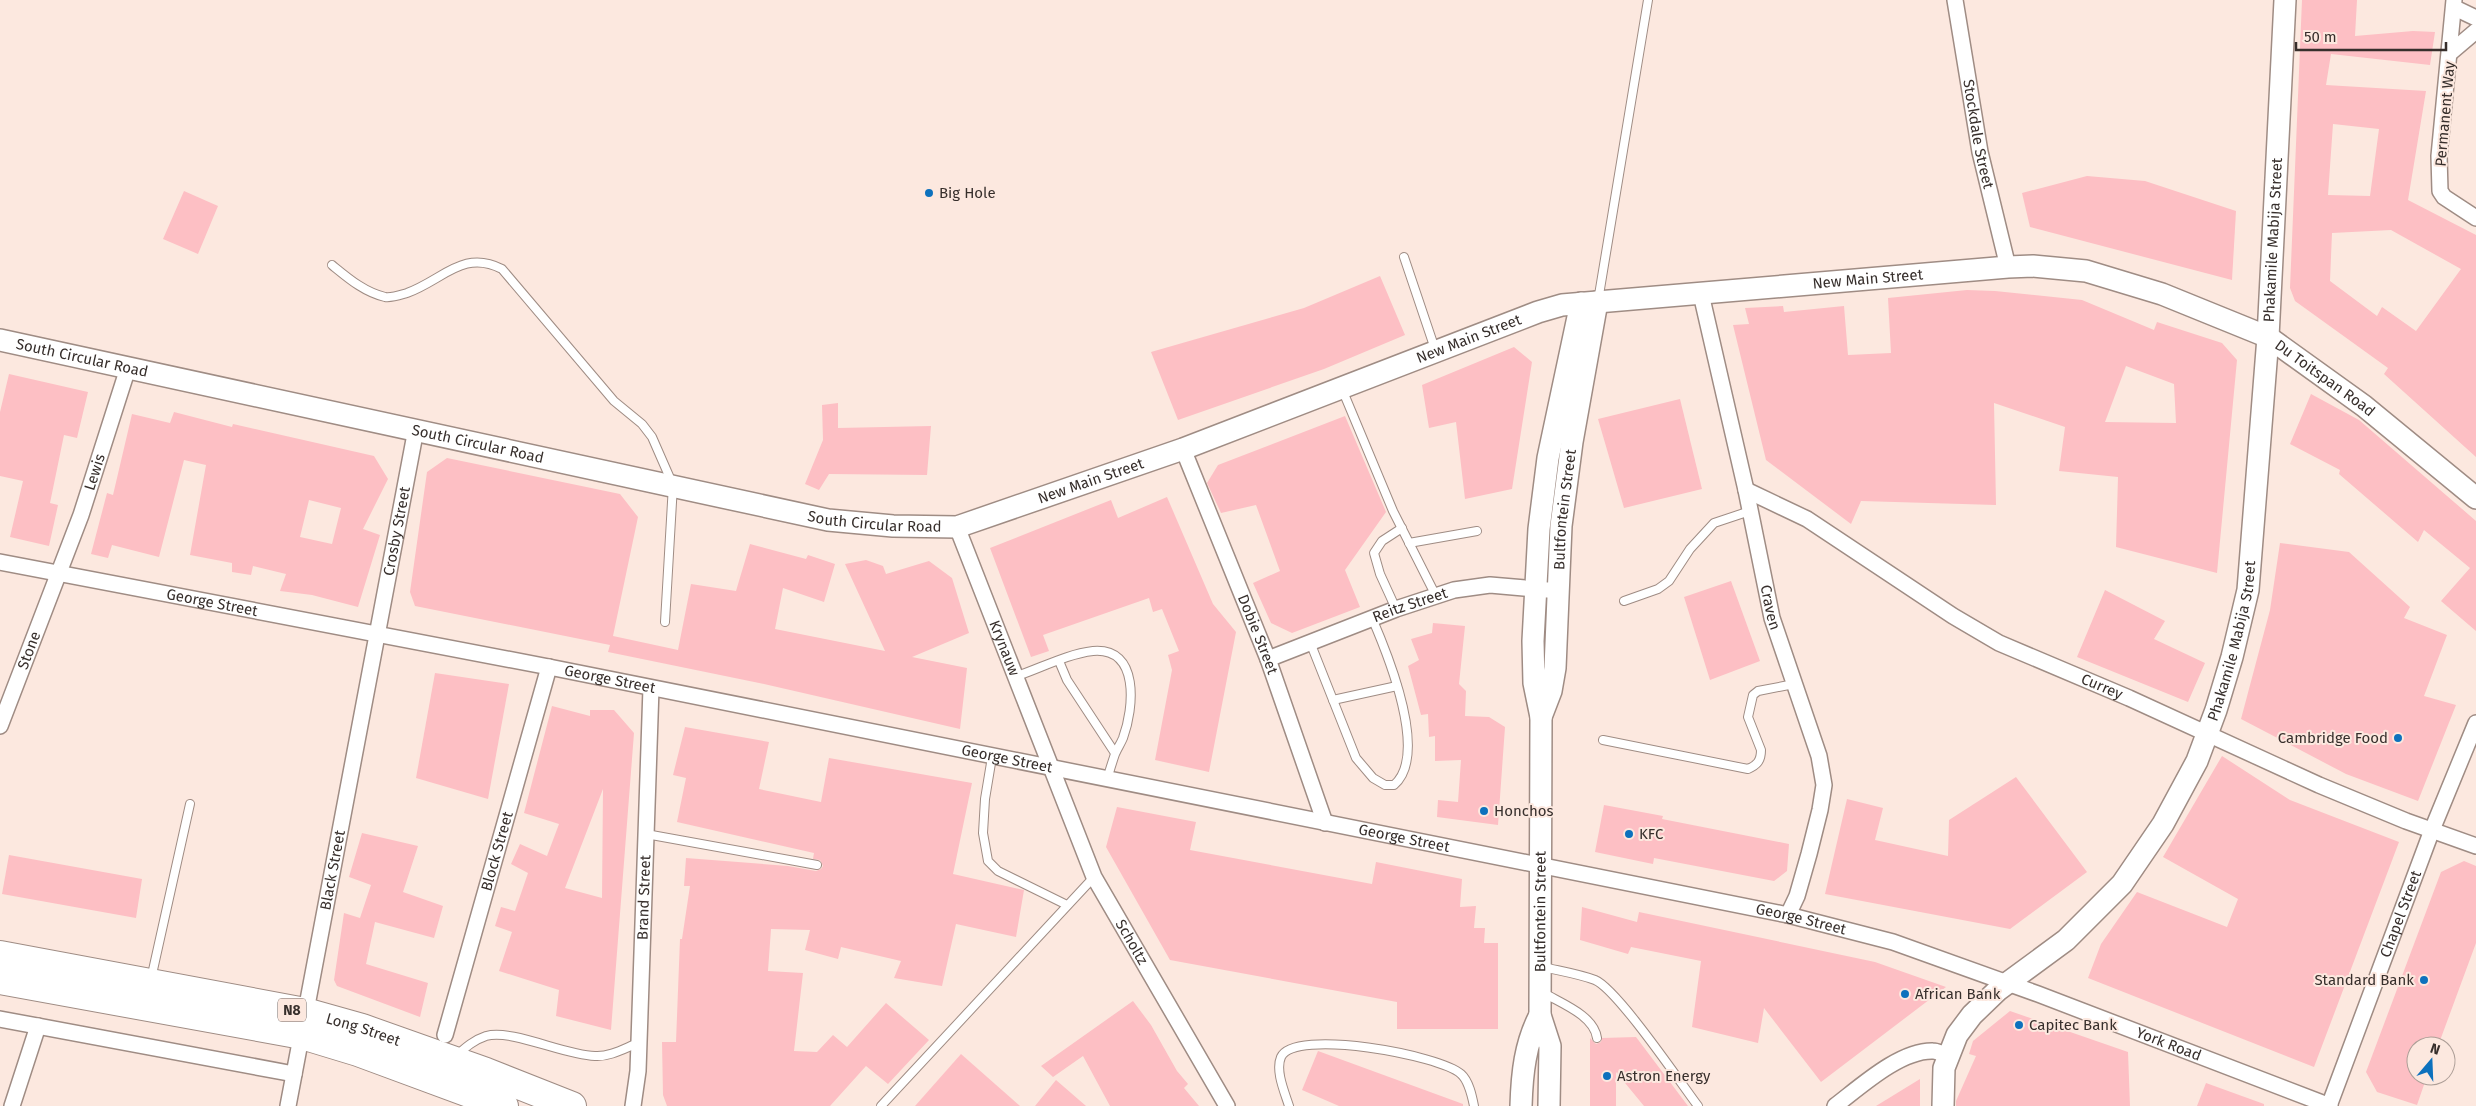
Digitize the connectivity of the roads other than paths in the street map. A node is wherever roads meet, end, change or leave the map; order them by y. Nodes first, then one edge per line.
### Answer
1 (1648, 0) edge
2 (1955, 0) edge
3 (2285, 0) edge
4 (2454, 4) edge
5 (2476, 18) edge
6 (2476, 31) edge
7 (2450, 53) junction
8 (2476, 218) edge
9 (1404, 258) dead end
10 (332, 265) dead end
11 (2008, 267) junction
12 (1701, 294) junction
13 (1590, 302) junction
14 (2268, 337) junction
15 (0, 340) edge
16 (1436, 351) junction
17 (128, 368) junction
18 (1342, 388) junction
19 (416, 429) junction
20 (1183, 449) junction
21 (673, 485) junction
22 (1746, 490) junction
23 (2476, 498) edge
24 (1750, 511) junction
25 (957, 527) junction
26 (1402, 528) junction
27 (1476, 531) dead end
28 (1409, 543) junction
29 (0, 562) edge
30 (60, 574) junction
31 (1536, 589) junction
32 (1559, 591) junction
33 (1436, 596) junction
34 (1624, 601) dead end
35 (1396, 609) junction
36 (1372, 618) junction
37 (665, 622) dead end
38 (378, 634) junction
39 (1310, 642) junction
40 (1268, 659) junction
41 (1059, 661) junction
42 (549, 667) junction
43 (1017, 676) junction
44 (1794, 684) junction
45 (1397, 686) junction
46 (651, 688) junction
47 (1333, 700) junction
48 (1541, 718) junction
49 (2476, 723) edge
50 (0, 726) edge
51 (2208, 734) junction
52 (1603, 740) dead end
53 (1115, 753) junction
54 (992, 757) junction
55 (1054, 770) junction
56 (1107, 780) junction
57 (190, 804) dead end
58 (1325, 823) junction
59 (2432, 830) junction
60 (646, 834) junction
61 (2476, 846) edge
62 (817, 865) dead end
63 (1542, 866) junction
64 (1094, 877) junction
65 (1067, 905) junction
66 (1788, 915) junction
67 (0, 955) edge
68 (1541, 966) junction
69 (0, 980) edge
70 (2007, 982) junction
71 (150, 983) junction
72 (1540, 991) junction
73 (1540, 1015) junction
74 (0, 1019) edge
75 (304, 1024) junction
76 (38, 1026) junction
77 (1597, 1038) dead end
78 (638, 1043) junction
79 (449, 1048) junction
80 (1948, 1055) junction
81 (294, 1074) junction
82 (12, 1106) edge
83 (288, 1106) edge
84 (504, 1106) edge
85 (572, 1106) edge
86 (633, 1106) edge
87 (881, 1106) edge
88 (1227, 1106) edge
89 (1289, 1106) edge
90 (1474, 1106) edge
91 (1521, 1106) edge
92 (1549, 1106) edge
93 (1698, 1106) edge
94 (1835, 1106) edge
95 (1943, 1106) edge
96 (2330, 1106) edge

1 - 13 lane
2 - 11 street, Stockdale Street
3 - 14 street, Phakamile Mabija Street
4 - 5 street
4 - 7 street, Permanent Way
6 - 7 street
7 - 8 street, Permanent Way
9 - 16 lane
10 - 21 lane
11 - 12 street, New Main Street
11 - 14 street, Du Toitspan Road
12 - 13 street, New Main Street
12 - 22 street, Craven
13 - 16 street, New Main Street
13 - 31 street, Bultfontein Street
13 - 32 street, Bultfontein Street
14 - 23 street, Du Toitspan Road
14 - 51 street, Phakamile Mabija Street
15 - 17 street, South Circular Road
16 - 18 street, New Main Street
17 - 19 street, South Circular Road
17 - 30 street, Lewis
18 - 20 street, New Main Street
18 - 26 lane
19 - 21 street, South Circular Road
19 - 38 street, Crosby Street
20 - 25 street, New Main Street
20 - 40 street, Dobie Street
21 - 25 street, South Circular Road
21 - 37 lane
22 - 24 street, Craven
22 - 51 street, Currey
24 - 34 lane
24 - 44 street, Craven
25 - 43 street, Krynauw
26 - 28 lane
26 - 35 lane
27 - 28 lane
28 - 33 lane
29 - 30 street, George Street
30 - 38 street, George Street
30 - 50 street, Stone
31 - 32 street, Reitz Street
31 - 33 street, Reitz Street
31 - 48 street, Bultfontein Street
32 - 48 street, Bultfontein Street
33 - 35 street, Reitz Street
35 - 36 street, Reitz Street
36 - 39 street, Reitz Street
36 - 45 lane
38 - 42 street, George Street
38 - 75 street, Black Street
39 - 40 street, Reitz Street
39 - 47 lane
40 - 58 street, Dobie Street
41 - 43 lane
41 - 53 lane
41 - 53 lane
42 - 46 street, George Street
42 - 79 street, Block Street
43 - 55 street, Krynauw
44 - 52 lane
44 - 66 street, Craven
45 - 47 lane
45 - 47 lane
46 - 54 street, George Street
46 - 60 street, Brand Street
48 - 63 street, Bultfontein Street
49 - 59 street, Chapel Street
51 - 59 street, Currey
51 - 70 street, Phakamile Mabija Street
53 - 56 lane
54 - 55 street, George Street
54 - 65 lane
55 - 56 street, George Street
55 - 64 street, Scholtz
56 - 58 street, George Street
57 - 71 lane
58 - 63 street, George Street
59 - 61 street, Currey
59 - 96 street, Chapel Street
60 - 62 lane
60 - 78 street, Brand Street
63 - 66 street, George Street
63 - 68 street, Bultfontein Street
64 - 65 lane
64 - 88 street, Scholtz
65 - 87 lane
66 - 70 street, George Street
67 - 71 highway, Long Street / N8
68 - 72 street, Bultfontein Street
68 - 93 lane
69 - 75 highway, Long Street / N8
70 - 80 street, Phakamile Mabija Street
70 - 96 street, York Road
71 - 75 highway, Long Street / N8
72 - 73 street, Bultfontein Street
72 - 77 lane
73 - 91 street, Bultfontein Street
73 - 92 street, Bultfontein Street
74 - 76 street
75 - 79 highway, Long Street / N8
75 - 81 street, Black Street
75 - 84 highway, Long Street / N8
76 - 81 street
76 - 82 street
78 - 79 lane
78 - 86 street, Brand Street
79 - 85 highway, Long Street / N8
80 - 94 street
80 - 95 street, Phakamile Mabija Street
81 - 83 street, Black Street
89 - 90 lane

